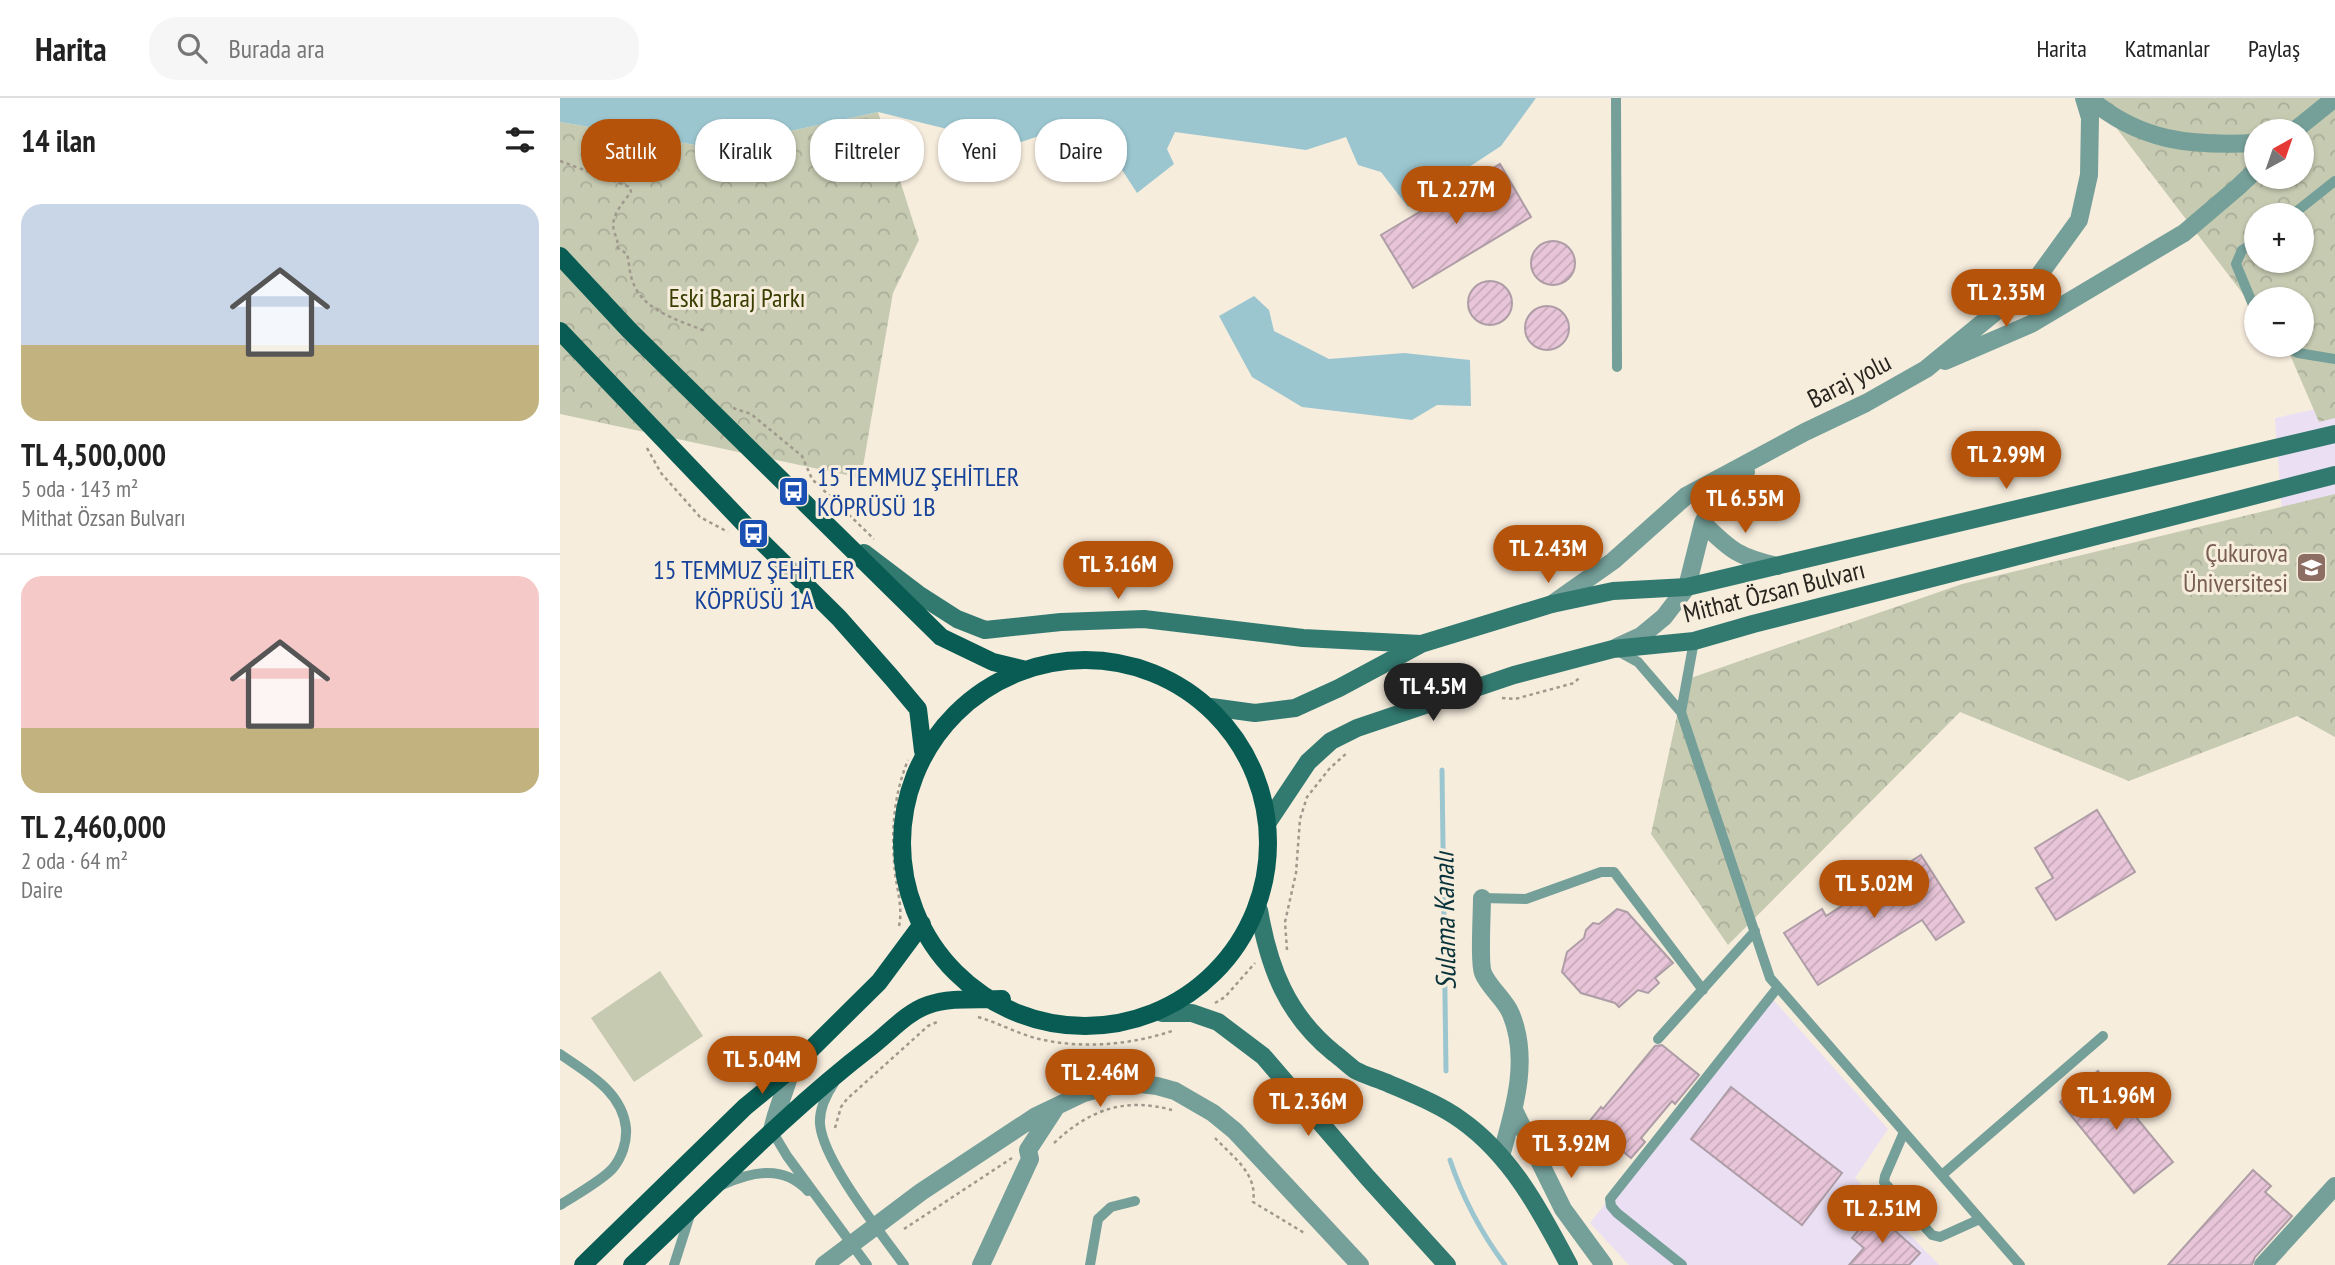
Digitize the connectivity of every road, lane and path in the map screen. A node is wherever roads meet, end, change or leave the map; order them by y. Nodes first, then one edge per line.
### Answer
1 (1616, 98) edge
2 (2086, 98) edge
3 (2335, 98) edge
4 (2309, 119) edge
5 (2244, 143) edge
6 (560, 161) edge
7 (2244, 181) edge
8 (2335, 181) edge
9 (2307, 203) edge
10 (2244, 249) edge
11 (560, 257) edge
12 (2246, 287) edge
13 (560, 331) edge
14 (705, 331) dead end
15 (2314, 356) edge
16 (2335, 359) edge
17 (1617, 367) dead end
18 (1926, 369) junction
19 (729, 407) dead end
20 (2335, 434) edge
21 (645, 443) dead end
22 (1764, 455) junction
23 (2335, 475) edge
24 (1703, 523) junction
25 (831, 528) junction
26 (730, 533) dead end
27 (876, 541) dead end
28 (1777, 566) junction
29 (1687, 587) junction
30 (1552, 604) junction
31 (1694, 641) junction
32 (1421, 644) junction
33 (1613, 649) junction
34 (1026, 670) junction
35 (1584, 674) dead end
36 (1494, 697) dead end
37 (1211, 707) junction
38 (1681, 712) junction
39 (1349, 751) dead end
40 (916, 753) junction
41 (1268, 822) junction
42 (1482, 898) joint
43 (1259, 910) junction
44 (1285, 922) junction
45 (922, 924) junction
46 (899, 928) dead end
47 (1755, 931) junction
48 (1266, 948) junction
49 (1287, 951) dead end
50 (1778, 987) junction
51 (1703, 990) junction
52 (1002, 999) junction
53 (1162, 1013) junction
54 (1199, 1015) junction
55 (974, 1016) dead end
56 (939, 1021) dead end
57 (1173, 1030) dead end
58 (2103, 1036) dead end
59 (1658, 1038) dead end
60 (560, 1054) edge
61 (849, 1063) junction
62 (791, 1069) junction
63 (1056, 1107) junction
64 (1514, 1110) junction
65 (1178, 1112) dead end
66 (772, 1131) junction
67 (1904, 1132) junction
68 (1214, 1137) dead end
69 (1054, 1143) dead end
70 (1017, 1154) dead end
71 (830, 1155) junction
72 (1501, 1156) junction
73 (1942, 1175) junction
74 (2335, 1185) edge
75 (713, 1189) junction
76 (1135, 1201) dead end
77 (560, 1205) edge
78 (692, 1209) junction
79 (829, 1215) junction
80 (1980, 1219) junction
81 (904, 1229) dead end
82 (1300, 1232) dead end
83 (583, 1265) edge
84 (632, 1265) edge
85 (674, 1265) edge
86 (824, 1265) edge
87 (867, 1265) edge
88 (904, 1265) edge
89 (981, 1265) edge
90 (1090, 1265) edge
91 (1360, 1265) edge
92 (1447, 1265) edge
93 (1569, 1265) edge
94 (1604, 1265) edge
95 (1682, 1265) edge
96 (2020, 1265) edge
97 (2263, 1265) edge

1 - 17 lane
2 - 5 street
2 - 18 street, Baraj yolu
3 - 4 street
6 - 14 path
7 - 18 street
8 - 9 lane
10 - 12 lane
11 - 25 main road
13 - 40 main road
15 - 16 lane
18 - 22 street, Baraj yolu
19 - 27 path
20 - 28 main road, Mithat Özsan Bulvarı
21 - 26 path
22 - 24 street
22 - 30 street, Baraj yolu
23 - 31 main road, Mithat Özsan Bulvarı
24 - 28 street
24 - 29 street
25 - 32 main road
25 - 34 main road
28 - 29 main road, Mithat Özsan Bulvarı
29 - 30 main road, Mithat Özsan Bulvarı
29 - 33 street
30 - 32 main road, Mithat Özsan Bulvarı
31 - 33 main road, Mithat Özsan Bulvarı
31 - 38 lane
32 - 37 main road
33 - 38 lane
33 - 41 main road, Mithat Özsan Bulvarı
34 - 37 main road
34 - 40 main road
35 - 36 path
37 - 41 main road
38 - 47 lane
39 - 44 path
40 - 45 main road
40 - 46 path
41 - 43 main road
42 - 51 lane
42 - 64 street
43 - 48 main road
43 - 53 main road
44 - 48 path
44 - 49 path
45 - 52 main road
45 - 62 main road
47 - 50 lane
47 - 51 lane
48 - 54 path
48 - 72 main road
50 - 67 lane
50 - 95 lane
51 - 59 lane
52 - 53 main road
52 - 61 main road
53 - 54 main road
54 - 92 main road
55 - 57 path
56 - 71 path
58 - 73 lane
60 - 77 lane
61 - 66 main road
61 - 71 lane
62 - 66 street
62 - 83 main road
63 - 86 street
63 - 89 street
63 - 91 street
64 - 72 street
64 - 94 street
65 - 69 path
66 - 75 main road
66 - 79 lane
67 - 73 lane
67 - 80 lane
68 - 82 path
70 - 81 path
71 - 88 lane
72 - 93 main road
73 - 80 lane
74 - 97 street
75 - 78 main road
75 - 79 lane
76 - 90 lane
78 - 84 main road
78 - 85 lane
79 - 87 lane
80 - 96 lane

